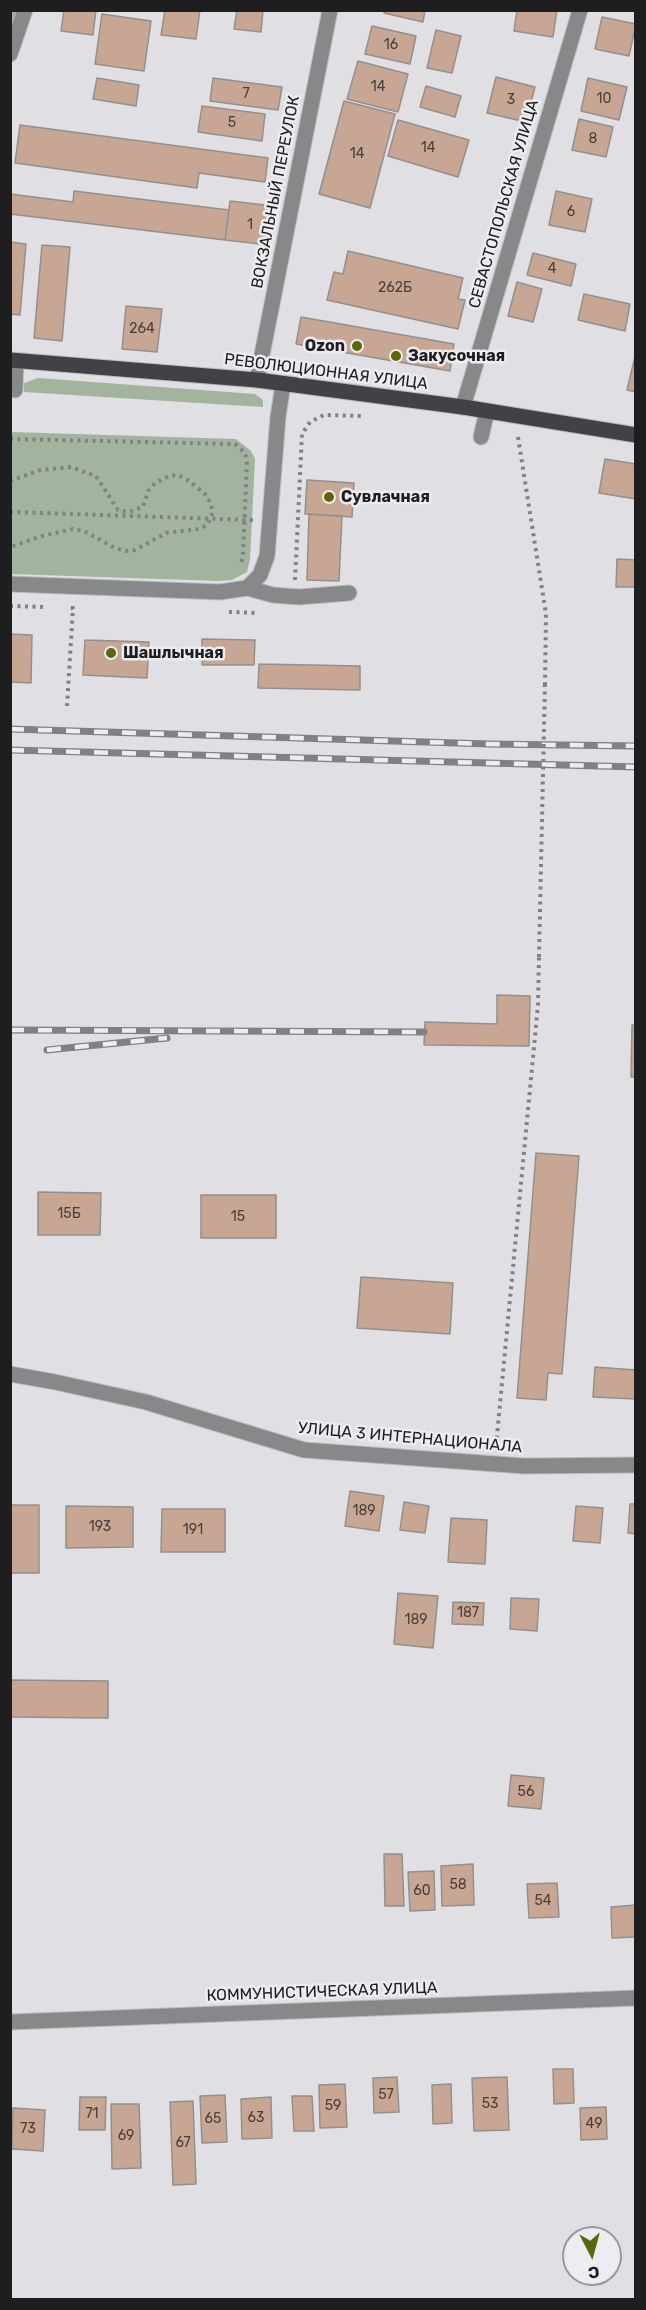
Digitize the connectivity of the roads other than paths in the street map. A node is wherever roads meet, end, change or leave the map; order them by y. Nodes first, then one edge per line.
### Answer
1 (25, 10) edge
2 (330, 10) edge
3 (580, 10) edge
4 (10, 54) edge
5 (13, 360) edge
6 (257, 380) junction
7 (283, 384) junction
8 (15, 390) dead end
9 (463, 407) junction
10 (487, 411) junction
11 (636, 435) edge
12 (481, 437) dead end
13 (10, 584) edge
14 (247, 588) junction
15 (349, 593) dead end
16 (10, 1374) edge
17 (636, 1465) edge
18 (636, 1998) edge
19 (10, 2022) edge

1 - 4 street
2 - 6 street, ВОКЗАЛЬНЫЙ ПЕРЕУЛОК
3 - 9 street, СЕВАСТОПОЛЬСКАЯ УЛИЦА
5 - 6 main road, РЕВОЛЮЦИОННАЯ УЛИЦА
5 - 8 street
6 - 7 main road, РЕВОЛЮЦИОННАЯ УЛИЦА
7 - 9 main road, РЕВОЛЮЦИОННАЯ УЛИЦА
7 - 14 street
9 - 10 main road, РЕВОЛЮЦИОННАЯ УЛИЦА
10 - 11 main road, РЕВОЛЮЦИОННАЯ УЛИЦА
10 - 12 street
13 - 14 street
14 - 15 street
16 - 17 street, УЛИЦА 3 ИНТЕРНАЦИОНАЛА
18 - 19 street, КОММУНИСТИЧЕСКАЯ УЛИЦА

